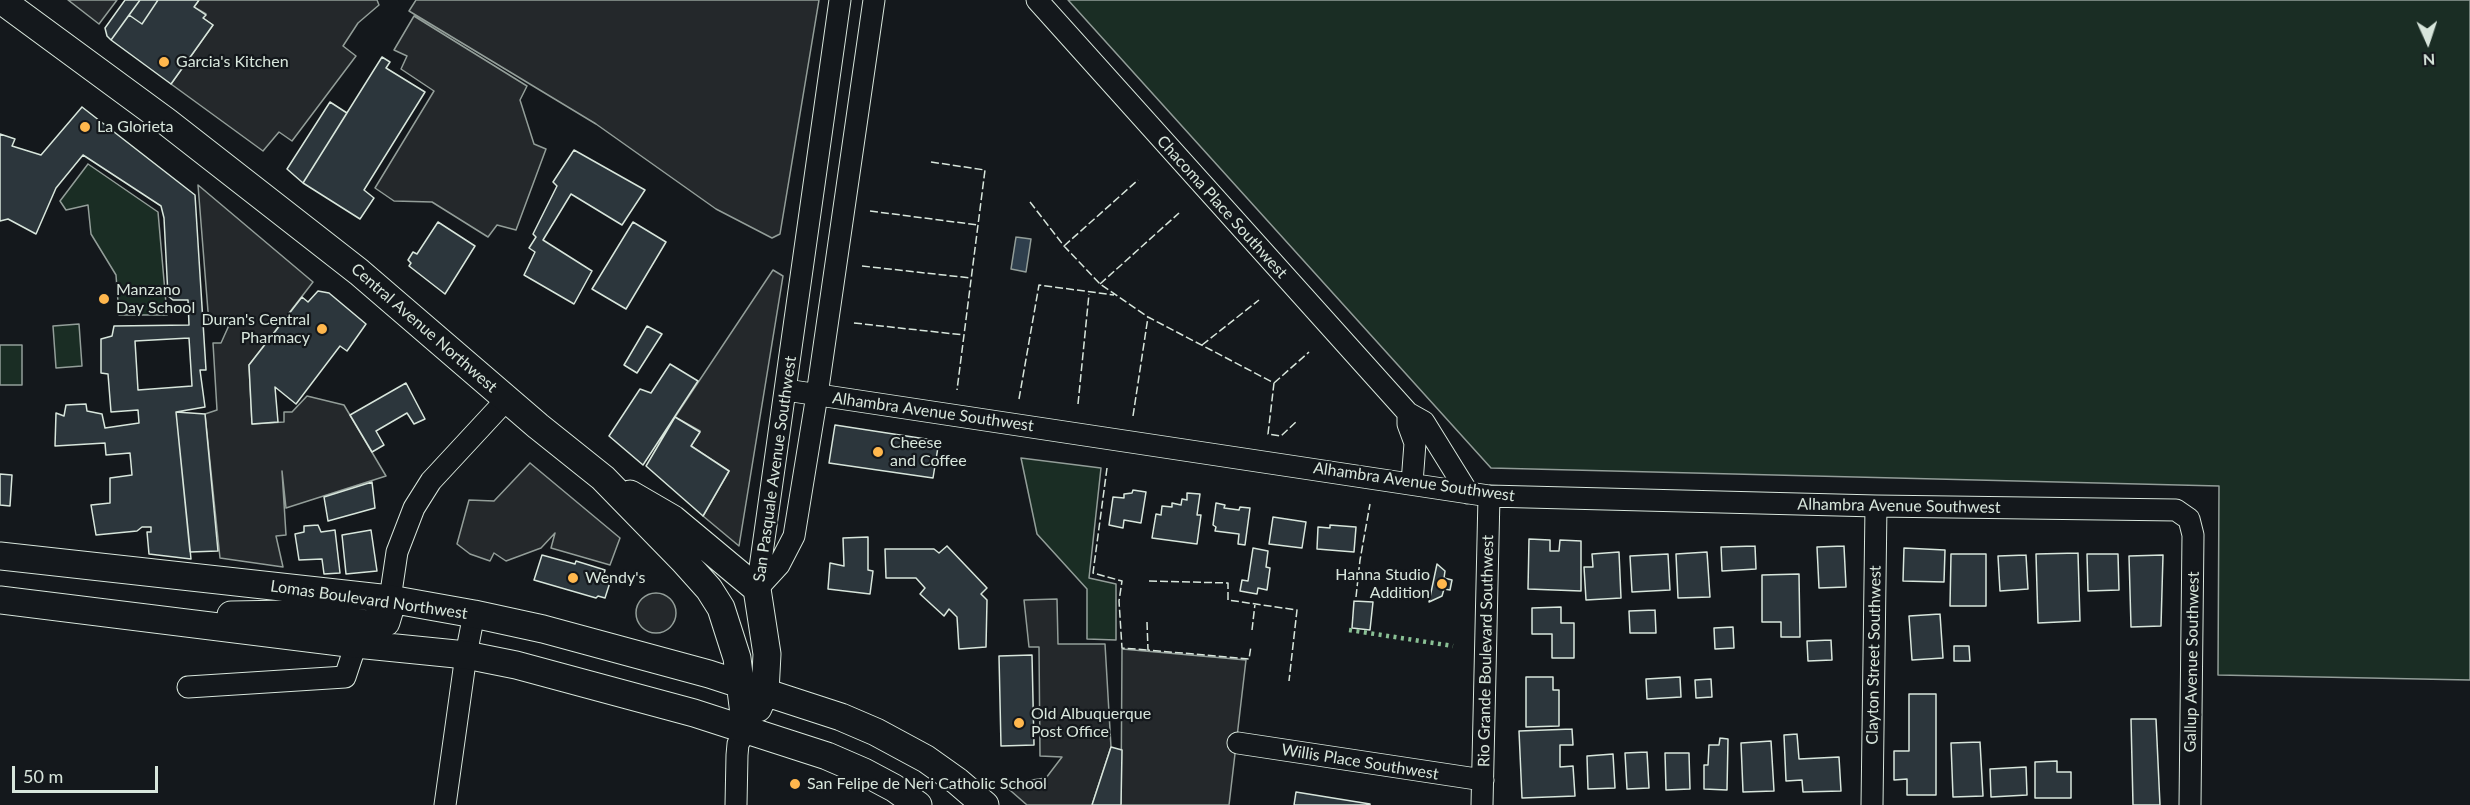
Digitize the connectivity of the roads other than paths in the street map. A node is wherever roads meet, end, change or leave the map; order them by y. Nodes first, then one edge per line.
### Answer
1 (1, 0) edge
2 (840, 0) edge
3 (874, 0) edge
4 (1037, 0) edge
5 (786, 390) junction
6 (817, 395) junction
7 (507, 399) junction
8 (1408, 413) junction
9 (603, 478) junction
10 (1412, 483) junction
11 (1479, 494) junction
12 (1876, 506) junction
13 (2189, 519) joint
14 (9, 557) edge
15 (757, 589) junction
16 (390, 600) junction
17 (8, 601) edge
18 (474, 614) junction
19 (180, 622) junction
20 (357, 644) junction
21 (466, 655) junction
22 (188, 687) dead end
23 (753, 689) junction
24 (746, 730) junction
25 (1238, 743) dead end
26 (1483, 780) junction
27 (445, 805) edge
28 (736, 805) edge
29 (918, 805) edge
30 (985, 805) edge
31 (1482, 805) edge
32 (1872, 805) edge
33 (2190, 805) edge

1 - 7 main road, Central Avenue Northwest
2 - 5 street, San Pasquale Avenue Southwest
3 - 6 street, San Pasquale Avenue Southwest
4 - 8 street, Chacoma Place Southwest
5 - 6 street, Alhambra Avenue Southwest
5 - 15 street, San Pasquale Avenue Southwest
6 - 10 street, Alhambra Avenue Southwest
6 - 15 street, San Pasquale Avenue Southwest
7 - 9 main road, Central Avenue Northwest
7 - 16 street
8 - 10 street, Chacoma Place Southwest
8 - 11 street, Chacoma Place Southwest
9 - 15 main road
9 - 23 main road, Central Avenue Northwest
10 - 11 street, Alhambra Avenue Southwest
11 - 12 street, Alhambra Avenue Southwest
11 - 26 street, Rio Grande Boulevard Southwest
12 - 13 street, Alhambra Avenue Southwest
12 - 32 street, Clayton Street Southwest
13 - 33 street, Gallup Avenue Southwest
14 - 16 main road, Lomas Boulevard Northwest
14 - 17 main road
15 - 23 main road
16 - 18 main road, Lomas Boulevard Northwest
16 - 19 main road
17 - 19 main road
18 - 21 street
18 - 23 main road, Lomas Boulevard Northwest
19 - 20 main road
20 - 21 main road
20 - 22 street
21 - 24 main road
21 - 27 street
23 - 24 main road
23 - 30 main road, Lomas Boulevard Northwest
24 - 28 street
24 - 29 main road
25 - 26 street, Willis Place Southwest
26 - 31 street, Rio Grande Boulevard Southwest

